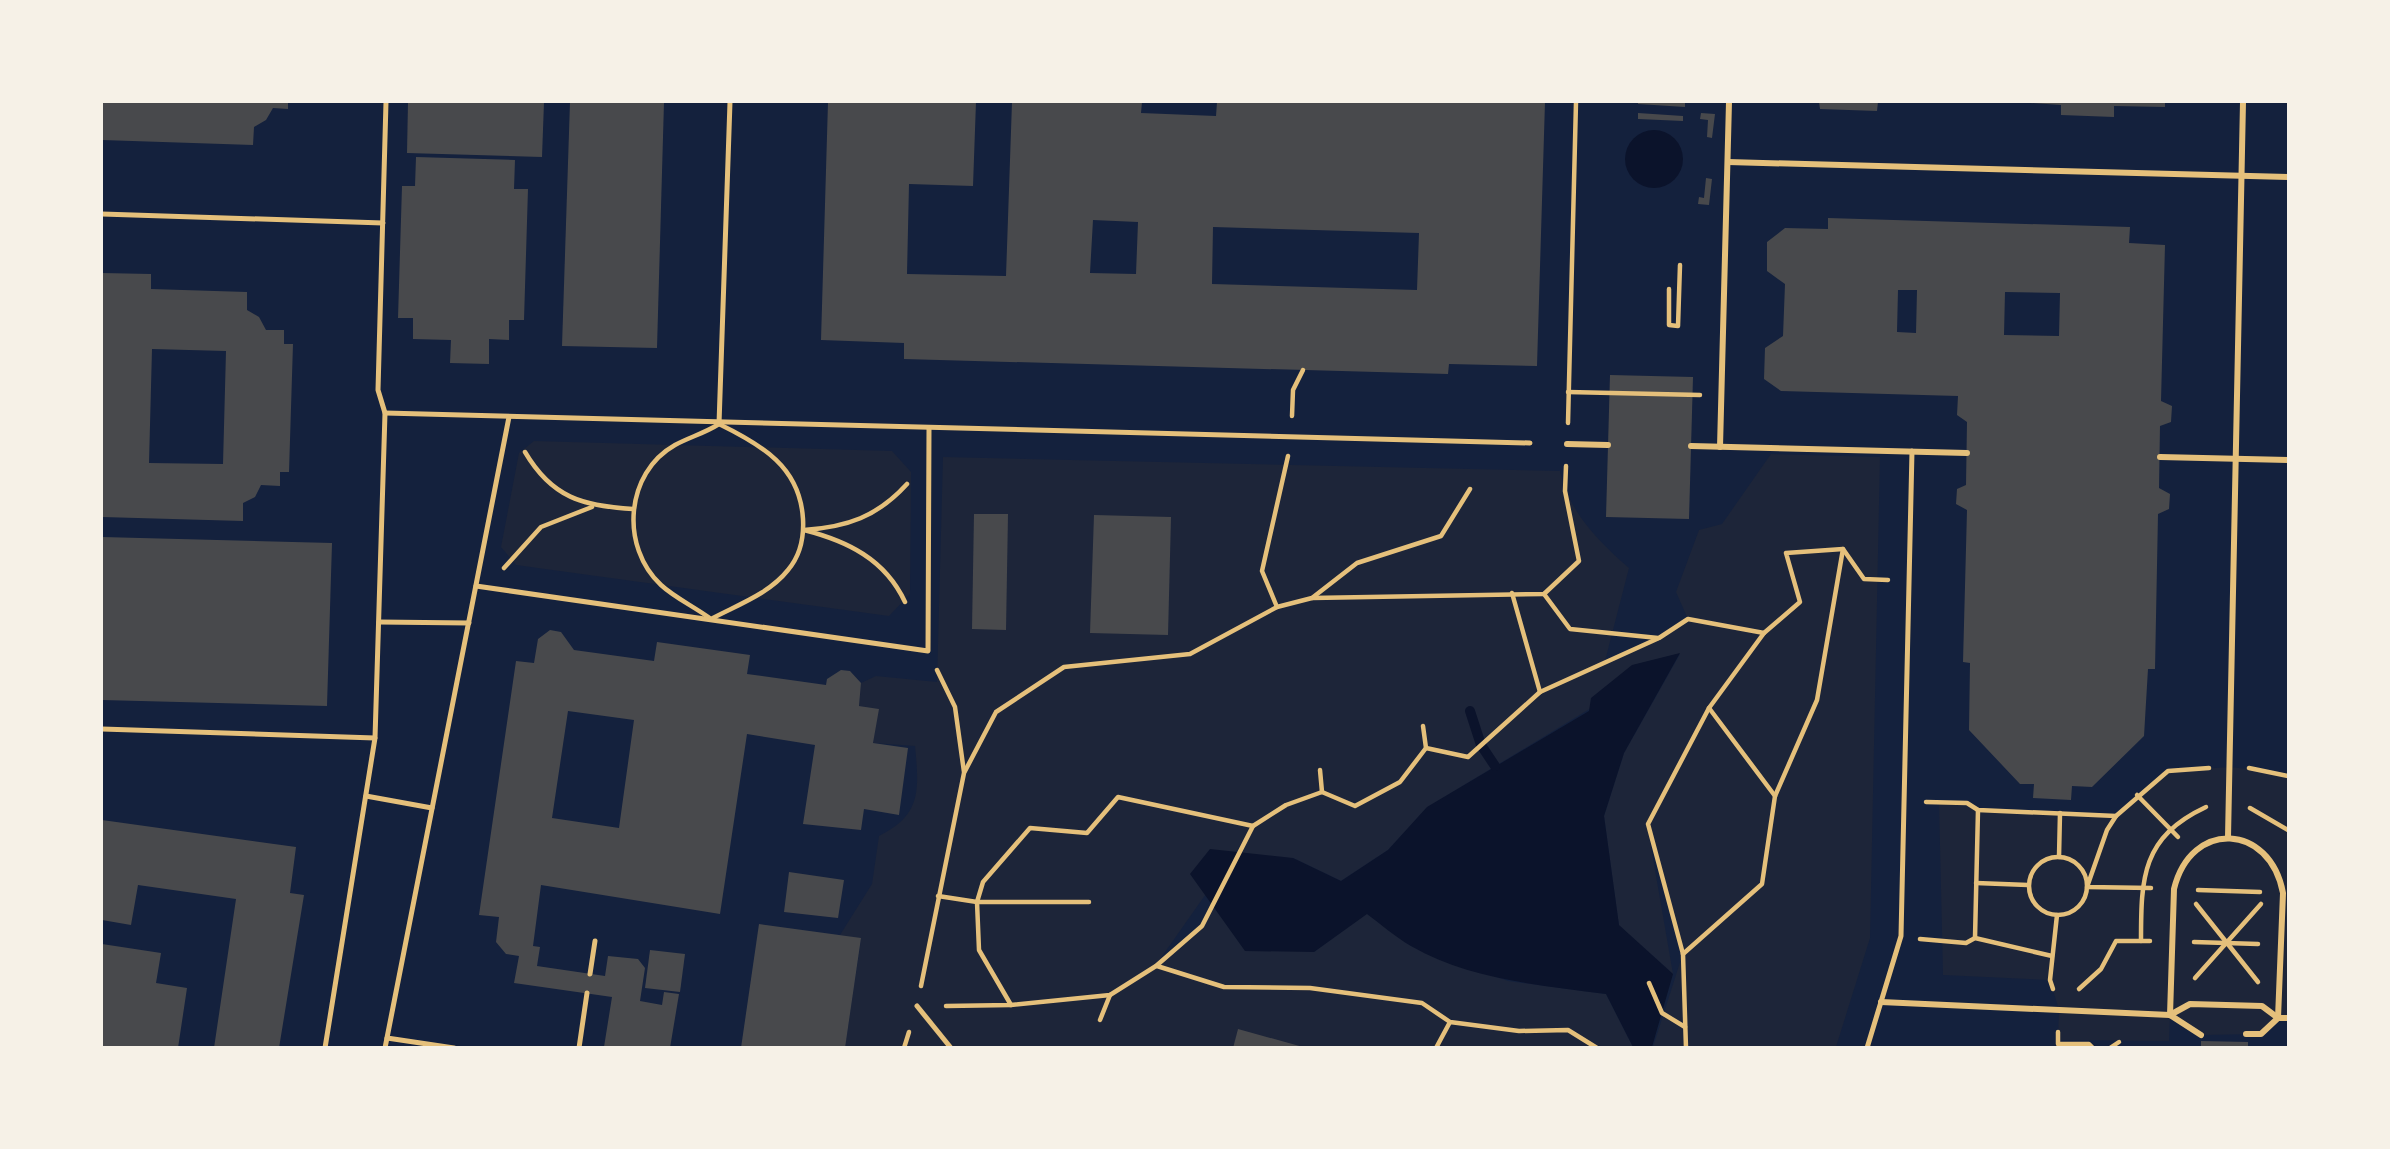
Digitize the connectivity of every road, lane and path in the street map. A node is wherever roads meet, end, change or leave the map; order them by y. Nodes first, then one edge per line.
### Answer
1 (386, 102) edge
2 (730, 102) edge
3 (1576, 102) edge
4 (1729, 102) edge
5 (2243, 102) edge
6 (1728, 162) junction
7 (2242, 176) junction
8 (2288, 177) edge
9 (102, 214) edge
10 (383, 223) junction
11 (1680, 265) dead end
12 (1670, 289) dead end
13 (1568, 392) junction
14 (1693, 395) dead end
15 (385, 413) junction
16 (509, 417) junction
17 (719, 424) junction
18 (929, 429) junction
19 (1530, 443) dead end
20 (1567, 444) joint
21 (1608, 445) dead end
22 (1691, 446) dead end
23 (1720, 447) junction
24 (1912, 451) junction
25 (1967, 453) dead end
26 (2160, 457) dead end
27 (2236, 458) junction
28 (2288, 460) edge
29 (927, 477) junction
30 (1283, 485) dead end
31 (1470, 489) dead end
32 (1565, 491) dead end
33 (593, 506) junction
34 (633, 509) junction
35 (804, 530) junction
36 (1843, 549) junction
37 (1909, 581) junction
38 (476, 586) junction
39 (1512, 593) junction
40 (1544, 594) junction
41 (1312, 598) junction
42 (1277, 607) junction
43 (908, 608) dead end
44 (710, 619) junction
45 (379, 622) junction
46 (469, 623) junction
47 (1764, 633) junction
48 (1659, 638) junction
49 (928, 651) junction
50 (1540, 692) junction
51 (1709, 708) junction
52 (1423, 726) dead end
53 (102, 729) edge
54 (375, 738) junction
55 (1426, 748) junction
56 (2230, 767) junction
57 (1320, 770) dead end
58 (964, 773) junction
59 (2288, 776) edge
60 (1322, 792) junction
61 (2137, 795) junction
62 (366, 796) junction
63 (1775, 796) junction
64 (1904, 801) junction
65 (432, 808) junction
66 (1978, 810) junction
67 (2060, 813) junction
68 (2116, 816) junction
69 (2169, 816) dead end
70 (2162, 821) junction
71 (1253, 826) junction
72 (2228, 837) junction
73 (2192, 852) junction
74 (2059, 857) junction
75 (1976, 883) junction
76 (2028, 885) junction
77 (2087, 887) junction
78 (2141, 888) dead end
79 (2174, 889) junction
80 (2185, 889) junction
81 (2270, 892) junction
82 (2283, 893) junction
83 (938, 896) junction
84 (977, 902) junction
85 (1089, 902) dead end
86 (2057, 915) junction
87 (1901, 936) junction
88 (1975, 939) junction
89 (595, 941) dead end
90 (2141, 941) dead end
91 (2172, 942) junction
92 (2226, 943) junction
93 (2281, 945) junction
94 (1683, 954) junction
95 (2052, 956) junction
96 (1156, 965) junction
97 (590, 974) dead end
98 (2192, 981) dead end
99 (1649, 983) dead end
100 (587, 993) dead end
101 (1110, 995) junction
102 (1881, 1002) junction
103 (1011, 1005) junction
104 (917, 1006) junction
105 (2059, 1010) junction
106 (2170, 1015) junction
107 (2278, 1018) junction
108 (2288, 1018) edge
109 (1100, 1020) dead end
110 (1450, 1021) junction
111 (1685, 1027) junction
112 (2246, 1034) dead end
113 (2201, 1035) dead end
114 (387, 1038) junction
115 (2119, 1042) dead end
116 (325, 1048) edge
117 (385, 1048) edge
118 (454, 1048) edge
119 (579, 1048) edge
120 (951, 1048) edge
121 (1436, 1048) edge
122 (1597, 1048) edge
123 (1686, 1048) edge
124 (1867, 1048) edge
125 (2092, 1048) edge
126 (2110, 1048) edge

1 - 10 lane
2 - 17 lane
3 - 13 path
4 - 6 street
5 - 7 street
6 - 7 street
6 - 23 street
7 - 8 street
7 - 27 street
9 - 10 lane
10 - 15 lane
11 - 12 path
13 - 14 path
13 - 20 path
15 - 16 lane
15 - 45 lane
16 - 17 lane
16 - 33 path
16 - 38 lane
17 - 18 lane
17 - 34 path
17 - 35 path
18 - 19 lane
18 - 29 lane
20 - 21 street
22 - 23 street
23 - 24 street
24 - 25 street
24 - 37 lane
26 - 27 street
27 - 28 street
27 - 56 street
29 - 35 path
29 - 49 lane
30 - 42 path
31 - 41 path
32 - 40 path
33 - 34 path
33 - 38 path
34 - 44 path
35 - 43 path
35 - 44 path
36 - 37 path
36 - 47 path
36 - 63 path
37 - 64 lane
38 - 44 lane
38 - 46 lane
39 - 40 path
39 - 41 path
39 - 50 path
40 - 48 path
41 - 42 path
42 - 58 path
44 - 49 lane
45 - 46 lane
45 - 54 lane
46 - 65 lane
47 - 48 path
47 - 51 path
48 - 50 path
49 - 58 path
50 - 55 path
51 - 63 path
51 - 94 path
52 - 55 path
53 - 54 lane
54 - 62 lane
55 - 60 path
56 - 59 path
56 - 61 path
56 - 72 street
57 - 60 path
58 - 83 path
60 - 71 path
61 - 68 path
61 - 70 path
62 - 65 lane
62 - 116 lane
63 - 94 path
64 - 66 path
64 - 87 lane
65 - 114 lane
66 - 67 path
66 - 75 path
67 - 68 path
67 - 74 path
68 - 77 path
69 - 70 path
70 - 73 path
71 - 84 path
71 - 96 path
72 - 73 street
72 - 82 street
73 - 79 street
74 - 76 path
74 - 77 path
75 - 76 path
75 - 88 path
76 - 86 path
77 - 78 path
77 - 86 path
79 - 80 path
79 - 91 street
80 - 81 path
80 - 92 path
81 - 82 path
81 - 92 path
82 - 93 street
83 - 84 path
83 - 104 path
84 - 85 path
84 - 103 path
86 - 95 path
87 - 88 path
87 - 102 lane
88 - 95 path
89 - 97 lane
90 - 105 path
91 - 92 path
91 - 106 street
92 - 93 path
92 - 98 path
92 - 107 path
93 - 107 street
94 - 111 path
95 - 105 path
96 - 101 path
96 - 110 path
99 - 111 path
100 - 119 lane
101 - 103 path
101 - 109 path
102 - 105 street
102 - 124 lane
103 - 104 path
104 - 120 lane
105 - 106 street
105 - 125 path
106 - 107 street
106 - 113 street
107 - 108 street
107 - 112 street
110 - 121 path
110 - 122 path
111 - 123 path
114 - 117 lane
114 - 118 lane
115 - 126 path

